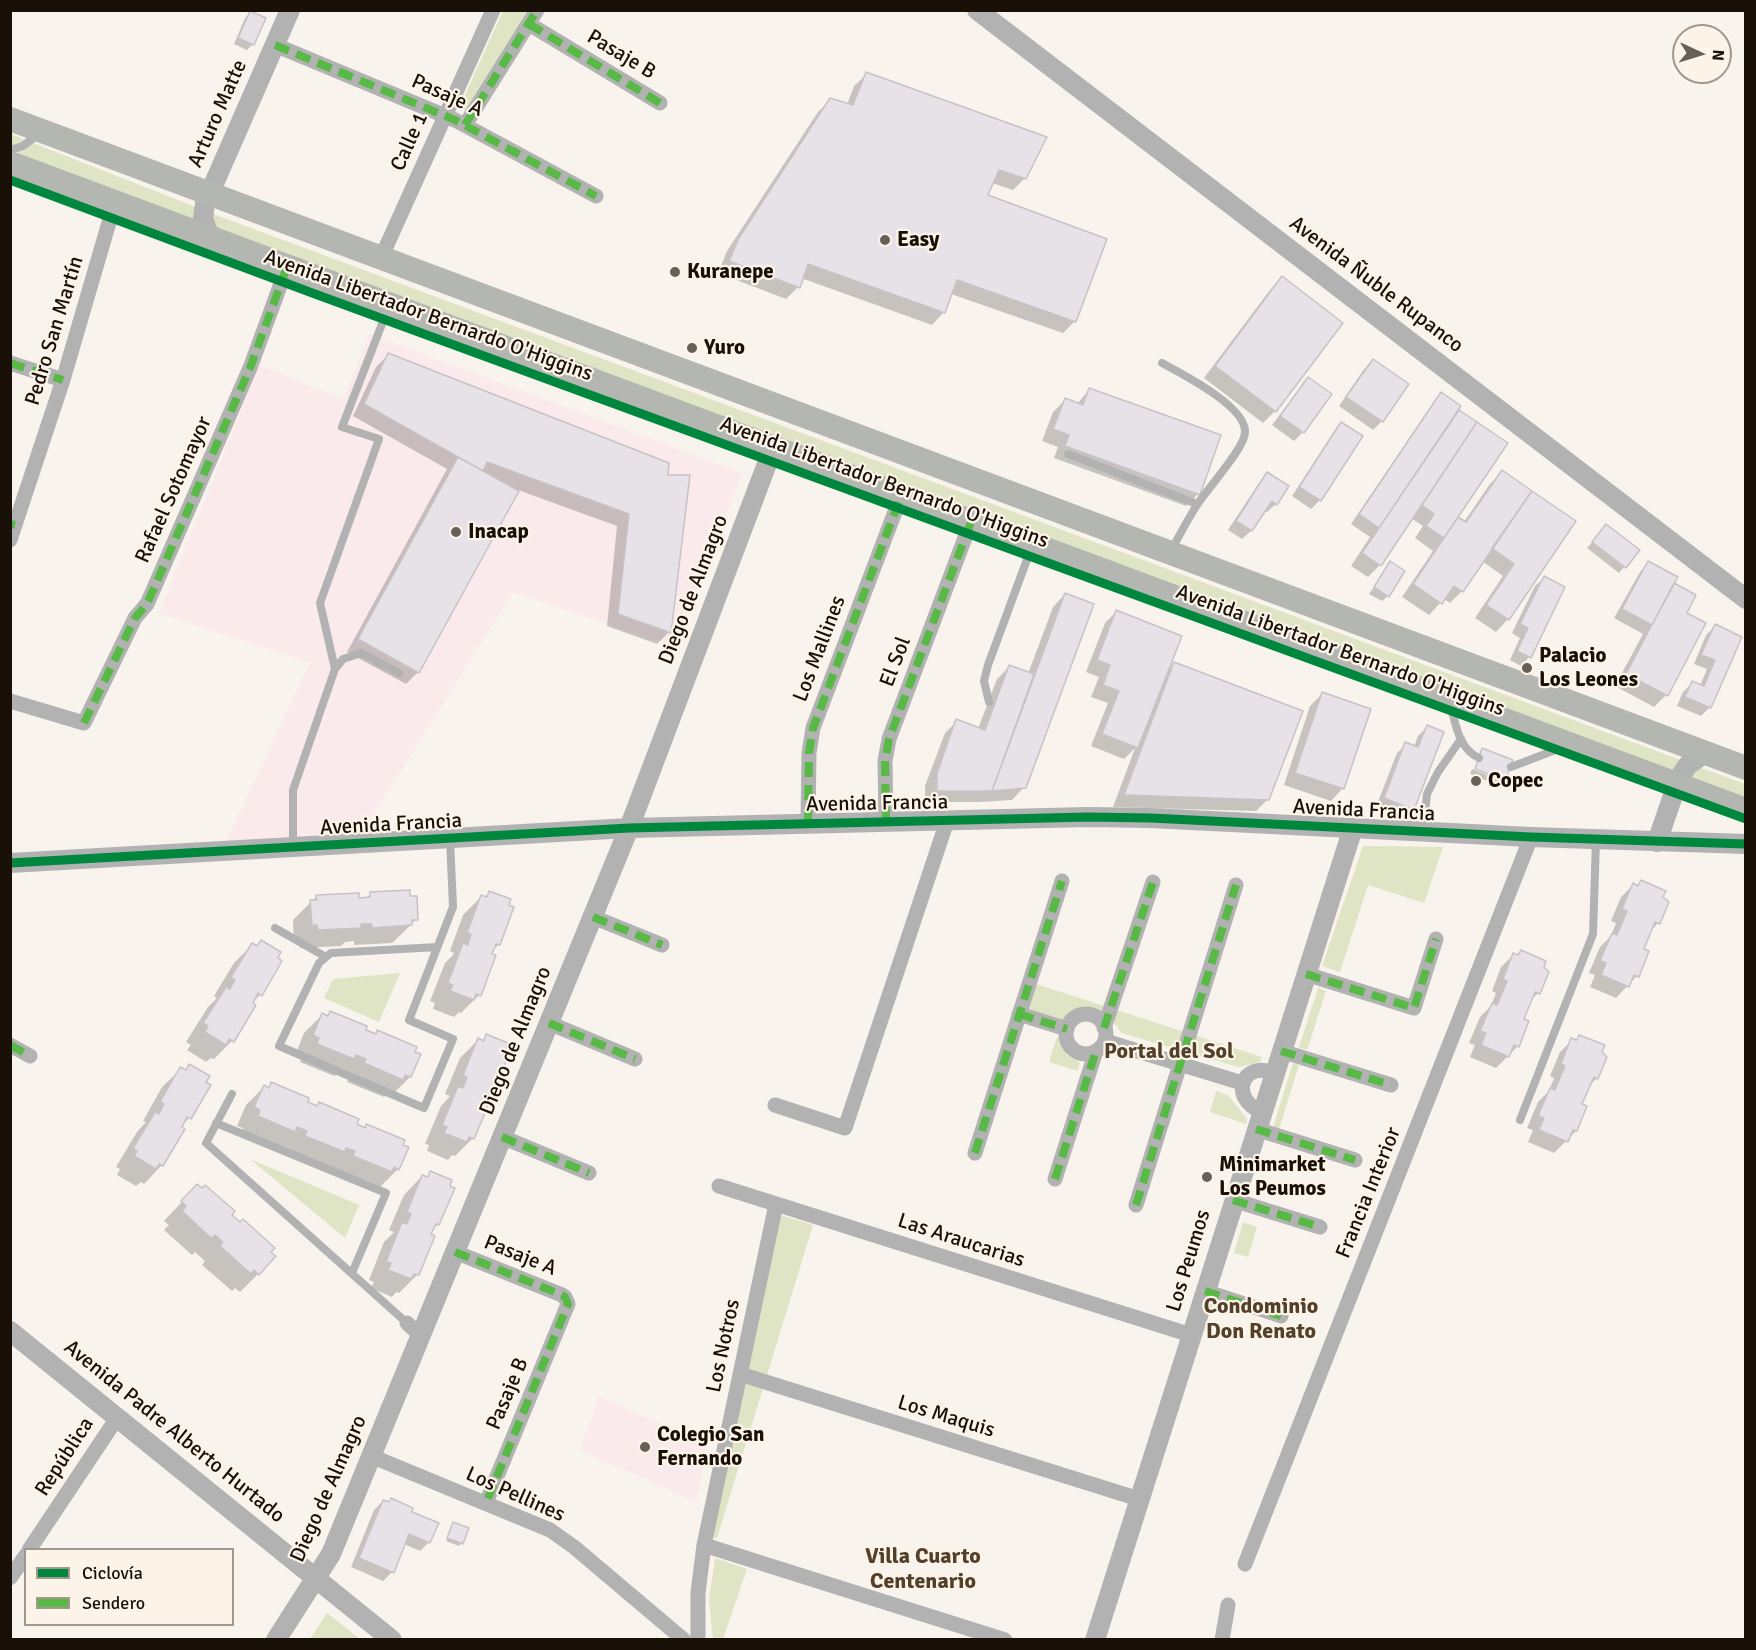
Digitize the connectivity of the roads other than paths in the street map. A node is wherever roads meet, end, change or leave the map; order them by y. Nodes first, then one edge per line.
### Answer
1 (290, 10) edge
2 (492, 10) edge
3 (537, 10) edge
4 (977, 10) edge
5 (529, 24) junction
6 (275, 45) junction
7 (660, 104) dead end
8 (445, 116) junction
9 (10, 119) edge
10 (465, 125) junction
11 (42, 131) junction
12 (10, 150) edge
13 (10, 163) edge
14 (208, 194) junction
15 (596, 196) dead end
16 (116, 202) junction
17 (276, 220) junction
18 (210, 238) junction
19 (263, 258) junction
20 (381, 258) junction
21 (287, 267) junction
22 (389, 305) junction
23 (10, 363) edge
24 (1162, 363) dead end
25 (63, 380) junction
26 (773, 448) junction
27 (1068, 454) dead end
28 (902, 496) junction
29 (1197, 504) junction
30 (971, 522) junction
31 (13, 524) edge
32 (10, 540) edge
33 (1033, 545) junction
34 (1170, 553) junction
35 (1269, 590) junction
36 (1746, 599) edge
37 (1250, 626) junction
38 (335, 669) junction
39 (399, 673) dead end
40 (1448, 700) junction
41 (10, 701) edge
42 (989, 702) dead end
43 (1461, 739) junction
44 (1569, 745) junction
45 (1705, 753) junction
46 (1479, 758) dead end
47 (1511, 767) dead end
48 (1746, 768) edge
49 (1676, 785) junction
50 (1746, 810) edge
51 (946, 821) junction
52 (886, 822) junction
53 (808, 824) junction
54 (629, 828) junction
55 (1353, 828) junction
56 (1423, 832) junction
57 (1531, 837) junction
58 (450, 839) junction
59 (1596, 840) junction
60 (1657, 842) junction
61 (1746, 844) edge
62 (293, 849) junction
63 (10, 863) edge
64 (1062, 880) dead end
65 (1153, 882) dead end
66 (1236, 885) dead end
67 (593, 916) junction
68 (275, 928) dead end
69 (1436, 939) dead end
70 (662, 945) dead end
71 (437, 947) junction
72 (326, 957) junction
73 (1306, 974) junction
74 (1020, 1014) junction
75 (549, 1023) junction
76 (1067, 1029) junction
77 (1102, 1040) junction
78 (10, 1045) edge
79 (1281, 1051) junction
80 (30, 1056) dead end
81 (635, 1059) dead end
82 (1180, 1064) junction
83 (1274, 1073) junction
84 (1242, 1083) junction
85 (1391, 1085) dead end
86 (232, 1094) dead end
87 (775, 1105) dead end
88 (1259, 1120) junction
89 (1520, 1120) dead end
90 (216, 1123) junction
91 (502, 1137) junction
92 (975, 1153) dead end
93 (1355, 1160) dead end
94 (589, 1173) dead end
95 (1055, 1179) dead end
96 (719, 1186) dead end
97 (1233, 1200) junction
98 (776, 1204) junction
99 (1136, 1205) dead end
100 (1320, 1227) dead end
101 (455, 1252) junction
102 (352, 1273) junction
103 (1205, 1291) junction
104 (568, 1300) joint
105 (1281, 1316) dead end
106 (414, 1329) junction
107 (10, 1331) edge
108 (1191, 1335) junction
109 (740, 1374) junction
110 (117, 1418) junction
111 (371, 1456) junction
112 (1139, 1499) junction
113 (486, 1503) junction
114 (704, 1545) junction
115 (30, 1548) edge
116 (24, 1559) edge
117 (1245, 1564) dead end
118 (10, 1578) edge
119 (316, 1578) junction
120 (1228, 1605) dead end
121 (276, 1640) edge
122 (392, 1640) edge
123 (684, 1640) edge
124 (698, 1640) edge
125 (1005, 1640) edge
126 (1095, 1640) edge
127 (1222, 1640) edge

1 - 6 street, Arturo Matte
2 - 8 street, Calle 1
3 - 5 street
4 - 36 street, Avenida Ñuble Rupanco
5 - 7 street, Pasaje B
5 - 10 street
6 - 8 street, Pasaje A
6 - 14 street, Arturo Matte
8 - 10 street, Pasaje A
8 - 20 street, Calle 1
9 - 11 main road, Avenida Libertador Bernardo O'Higgins
10 - 15 street, Pasaje A
11 - 12 lane
11 - 14 main road, Avenida Libertador Bernardo O'Higgins
13 - 16 main road, Avenida Libertador Bernardo O'Higgins
14 - 17 main road, Avenida Libertador Bernardo O'Higgins
14 - 18 street, Arturo Matte
16 - 18 main road, Avenida Libertador Bernardo O'Higgins
16 - 25 street, Pedro San Martín
17 - 19 main road
17 - 20 main road, Avenida Libertador Bernardo O'Higgins
18 - 19 main road, Avenida Libertador Bernardo O'Higgins
19 - 21 main road, Avenida Libertador Bernardo O'Higgins
20 - 34 main road, Avenida Libertador Bernardo O'Higgins
21 - 22 main road, Avenida Libertador Bernardo O'Higgins
21 - 41 street, Rafael Sotomayor
22 - 26 main road, Avenida Libertador Bernardo O'Higgins
22 - 38 lane
23 - 25 street
24 - 29 lane
25 - 31 street, Pedro San Martín
26 - 28 main road, Avenida Libertador Bernardo O'Higgins
26 - 54 street, Diego de Almagro
27 - 29 lane
28 - 30 main road, Avenida Libertador Bernardo O'Higgins
28 - 53 street, Los Mallines
29 - 34 lane
30 - 33 main road, Avenida Libertador Bernardo O'Higgins
30 - 52 street, El Sol
31 - 32 street, Pedro San Martín
33 - 37 main road, Avenida Libertador Bernardo O'Higgins
33 - 42 lane
34 - 35 main road, Avenida Libertador Bernardo O'Higgins
35 - 37 main road
35 - 45 main road, Avenida Libertador Bernardo O'Higgins
37 - 40 main road, Avenida Libertador Bernardo O'Higgins
38 - 39 lane
38 - 62 lane
40 - 43 lane
40 - 44 main road, Avenida Libertador Bernardo O'Higgins
43 - 46 lane
43 - 56 lane
44 - 47 lane
44 - 49 main road, Avenida Libertador Bernardo O'Higgins
45 - 48 main road, Avenida Libertador Bernardo O'Higgins
45 - 49 street
49 - 50 main road, Avenida Libertador Bernardo O'Higgins
49 - 60 street
51 - 52 street, Avenida Francia
51 - 55 street, Avenida Francia
51 - 87 street, Avenida Francia
52 - 53 street, Avenida Francia
53 - 54 street, Avenida Francia
54 - 58 street, Avenida Francia
54 - 67 street, Diego de Almagro
55 - 56 street, Avenida Francia
55 - 73 street, Los Peumos
56 - 57 street, Avenida Francia
57 - 59 street, Avenida Francia
57 - 117 street, Francia Interior
58 - 62 street, Avenida Francia
58 - 71 lane
59 - 60 street, Avenida Francia
59 - 89 lane
60 - 61 street, Avenida Francia
62 - 63 street, Avenida Francia
64 - 74 street
65 - 77 street
66 - 82 street
67 - 70 street
67 - 75 street, Diego de Almagro
68 - 72 lane
69 - 73 street
71 - 72 lane
71 - 72 lane
73 - 79 street, Los Peumos
74 - 76 street
74 - 92 street
75 - 81 street
75 - 91 street, Diego de Almagro
76 - 77 street
76 - 77 street
77 - 82 street
77 - 95 street
78 - 80 street
79 - 83 street, Los Peumos
79 - 85 street
82 - 84 street
82 - 99 street
83 - 84 street
83 - 88 street, Los Peumos
84 - 88 street
86 - 90 lane
88 - 93 street
88 - 97 street, Los Peumos
90 - 102 lane
90 - 102 lane
91 - 94 street
91 - 101 street, Diego de Almagro
96 - 98 street, Las Araucarias
97 - 100 street
97 - 103 street, Los Peumos
98 - 108 street, Las Araucarias
98 - 109 street, Los Notros
101 - 104 street, Pasaje A
101 - 106 street, Diego de Almagro
102 - 106 lane
103 - 105 street
103 - 108 street, Los Peumos
104 - 113 street, Pasaje B
106 - 111 street, Diego de Almagro
107 - 110 street, Avenida Padre Alberto Hurtado
108 - 112 street, Los Peumos
109 - 112 street, Los Maquis
109 - 114 street, Los Notros
110 - 115 street, República
110 - 119 street, Avenida Padre Alberto Hurtado
111 - 113 street, Los Pellines
111 - 119 street, Diego de Almagro
112 - 126 street, Los Peumos
113 - 123 street, Los Pellines
114 - 124 street, Los Notros
114 - 125 street
116 - 118 street
119 - 121 street, Diego de Almagro
119 - 122 street, Avenida Padre Alberto Hurtado
120 - 127 street

